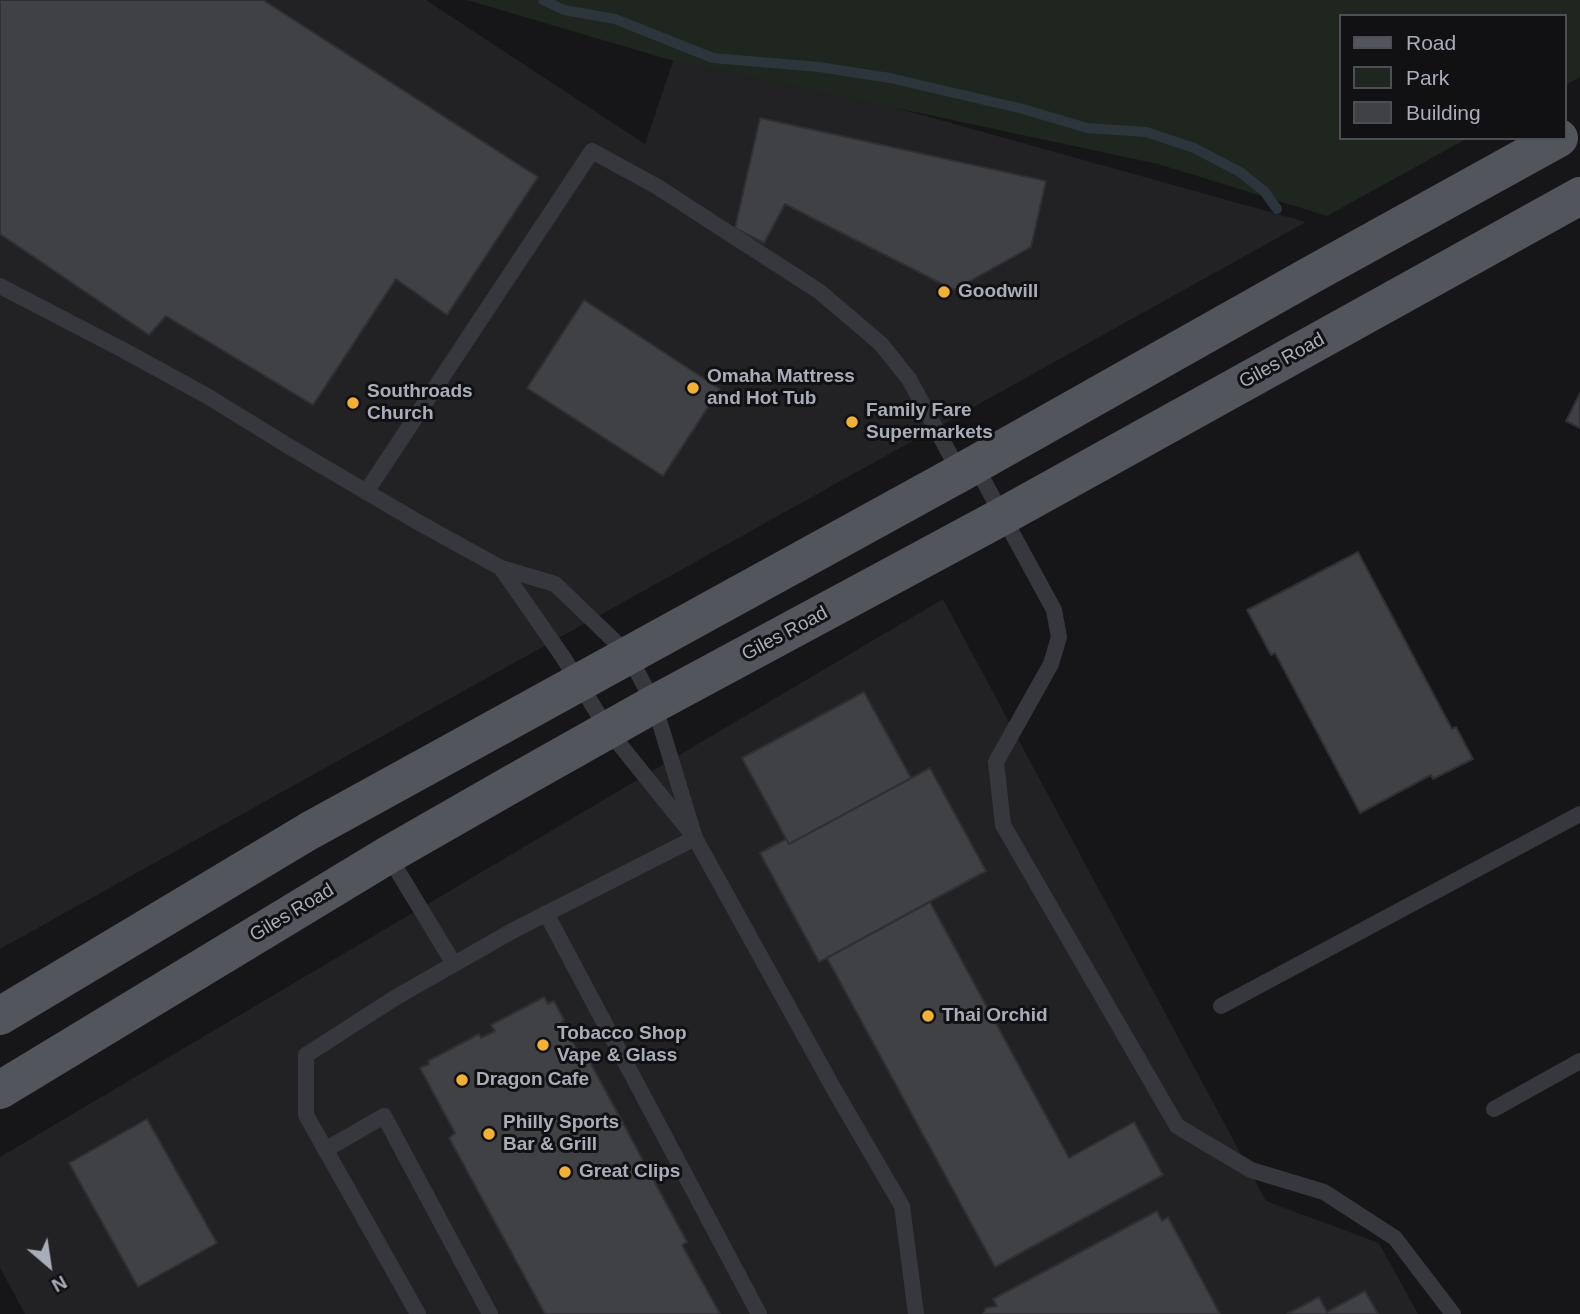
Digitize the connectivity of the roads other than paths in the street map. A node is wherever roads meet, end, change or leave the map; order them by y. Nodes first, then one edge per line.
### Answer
1 (1555, 140) edge
2 (1580, 196) edge
3 (0, 286) edge
4 (967, 469) junction
5 (366, 492) junction
6 (1003, 516) junction
7 (501, 568) junction
8 (628, 654) junction
9 (579, 683) junction
10 (654, 704) junction
11 (608, 730) junction
12 (1580, 814) edge
13 (695, 838) junction
14 (388, 855) junction
15 (546, 913) junction
16 (454, 964) junction
17 (1221, 1006) dead end
18 (0, 1016) edge
19 (1580, 1061) edge
20 (0, 1090) edge
21 (1494, 1110) dead end
22 (326, 1150) junction
23 (418, 1314) edge
24 (489, 1314) edge
25 (759, 1314) edge
26 (916, 1314) edge
27 (1453, 1314) edge

1 - 4 main road
2 - 6 main road, Giles Road
3 - 5 lane
4 - 5 lane
4 - 6 lane
4 - 8 main road
5 - 7 lane
6 - 10 main road, Giles Road
6 - 27 lane
7 - 8 lane
7 - 9 lane
8 - 9 main road
8 - 10 lane
9 - 11 lane
9 - 18 main road
10 - 11 main road, Giles Road
10 - 13 lane
11 - 13 lane
11 - 14 main road, Giles Road
12 - 17 lane
13 - 15 lane
13 - 26 lane
14 - 16 lane
14 - 20 main road, Giles Road
15 - 16 lane
15 - 25 lane
16 - 22 lane
19 - 21 lane
22 - 23 lane
22 - 24 lane

